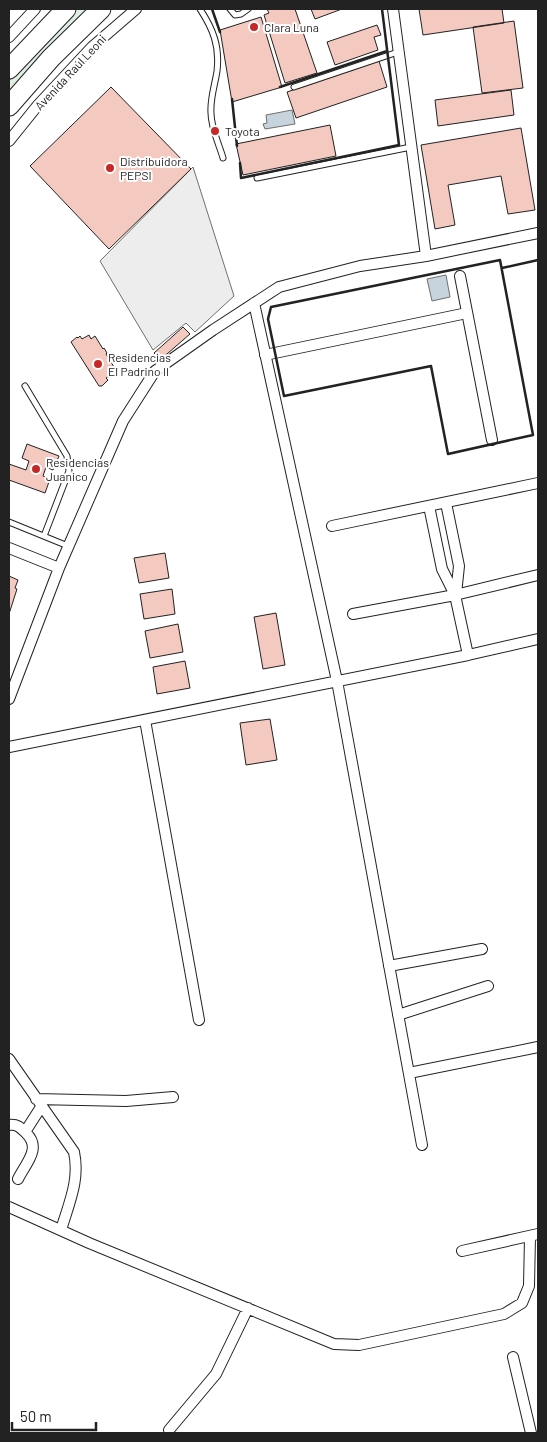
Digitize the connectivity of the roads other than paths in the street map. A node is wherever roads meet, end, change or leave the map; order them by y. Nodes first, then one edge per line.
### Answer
1 (35, 9) edge
2 (66, 9) edge
3 (101, 9) edge
4 (136, 9) edge
5 (200, 9) edge
6 (230, 9) edge
7 (248, 9) edge
8 (393, 9) edge
9 (9, 36) edge
10 (399, 52) junction
11 (9, 69) edge
12 (294, 87) dead end
13 (9, 106) edge
14 (9, 140) edge
15 (411, 147) junction
16 (223, 158) dead end
17 (257, 178) dead end
18 (538, 233) edge
19 (426, 256) junction
20 (460, 276) dead end
21 (254, 303) junction
22 (467, 313) junction
23 (266, 355) junction
24 (25, 386) dead end
25 (492, 440) dead end
26 (538, 483) edge
27 (446, 502) junction
28 (429, 506) junction
29 (9, 522) edge
30 (332, 526) dead end
31 (44, 536) junction
32 (68, 546) junction
33 (9, 548) edge
34 (58, 568) junction
35 (538, 575) edge
36 (455, 595) junction
37 (353, 614) dead end
38 (538, 639) edge
39 (468, 655) junction
40 (337, 681) junction
41 (9, 699) edge
42 (145, 720) junction
43 (9, 747) edge
44 (482, 950) dead end
45 (389, 966) junction
46 (488, 986) dead end
47 (398, 1015) junction
48 (199, 1020) dead end
49 (538, 1048) edge
50 (9, 1059) edge
51 (13, 1070) edge
52 (409, 1073) junction
53 (173, 1097) dead end
54 (38, 1103) junction
55 (9, 1125) edge
56 (25, 1132) junction
57 (422, 1145) dead end
58 (18, 1179) dead end
59 (9, 1207) edge
60 (61, 1230) junction
61 (534, 1236) edge
62 (462, 1250) dead end
63 (248, 1308) junction
64 (513, 1356) dead end
65 (169, 1430) dead end
66 (531, 1433) edge

1 - 9 street
2 - 11 highway
3 - 13 highway, Avenida Raúl Leoni
4 - 14 street, Avenida Raúl Leoni
5 - 16 lane
6 - 7 lane
8 - 10 street
10 - 12 lane
10 - 15 street
15 - 17 lane
15 - 19 street
18 - 19 street
19 - 21 street
20 - 22 street
21 - 23 street
21 - 32 street
22 - 23 street
22 - 25 street
23 - 40 street
24 - 31 lane
26 - 27 street
27 - 28 street
27 - 36 street
28 - 30 street
28 - 36 street
29 - 31 lane
31 - 32 lane
32 - 34 street
33 - 34 street
34 - 41 street
35 - 36 street
36 - 37 street
36 - 39 street
38 - 39 street
39 - 40 street
40 - 42 street
40 - 45 street
42 - 43 street
42 - 48 street
44 - 45 street
45 - 47 street
46 - 47 street
47 - 52 street
49 - 52 street
50 - 51 street
51 - 54 street
52 - 57 street
53 - 54 street
54 - 56 street
54 - 60 street
55 - 56 street
56 - 58 street
59 - 60 street
60 - 63 street
61 - 62 street
61 - 63 street
63 - 65 street
64 - 66 street

